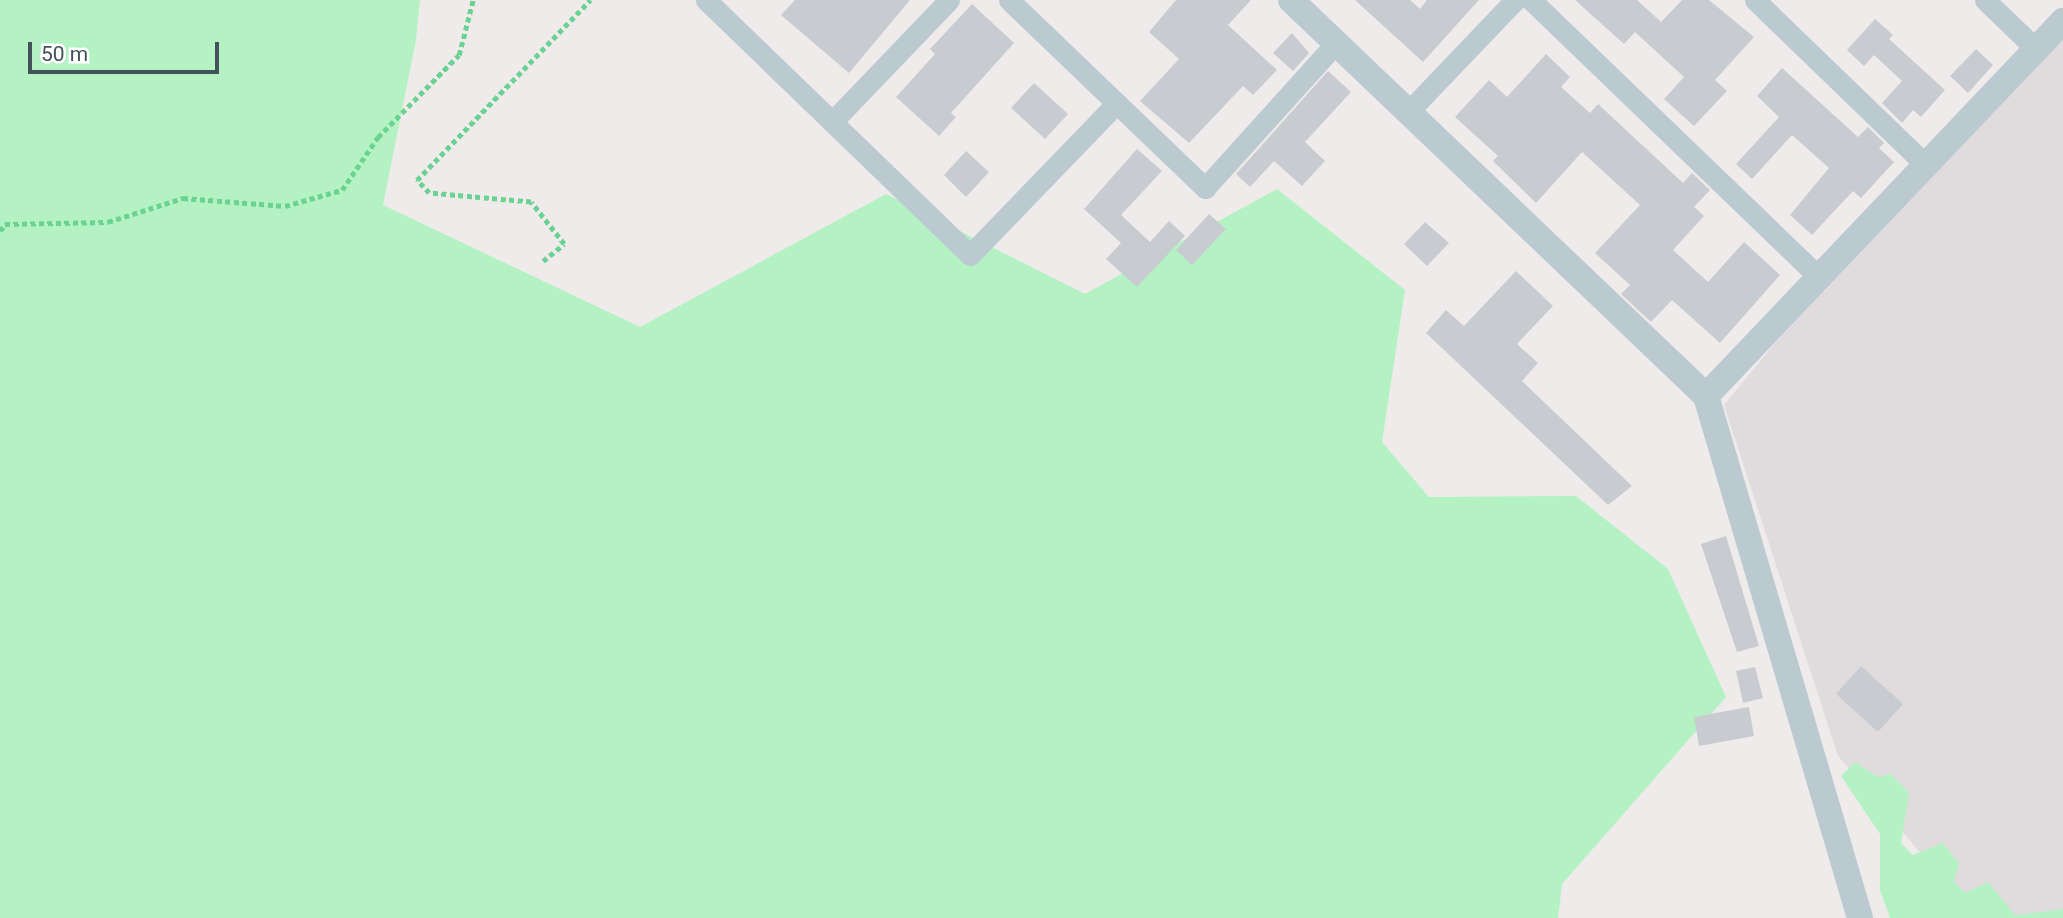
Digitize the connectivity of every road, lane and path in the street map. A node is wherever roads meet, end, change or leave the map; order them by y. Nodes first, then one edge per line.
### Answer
1 (473, 0) edge
2 (590, 0) edge
3 (706, 0) edge
4 (949, 0) edge
5 (1009, 0) edge
6 (1291, 0) edge
7 (1515, 0) edge
8 (1531, 0) edge
9 (1755, 0) edge
10 (1985, 0) edge
11 (2063, 21) edge
12 (1336, 43) junction
13 (2036, 49) junction
14 (1117, 103) junction
15 (1408, 112) junction
16 (832, 122) junction
17 (1926, 165) junction
18 (3, 224) edge
19 (0, 231) edge
20 (543, 261) dead end
21 (1819, 277) junction
22 (1706, 396) junction
23 (1860, 918) edge

1 - 18 path
2 - 20 path
3 - 16 street
4 - 16 street
5 - 14 street
6 - 12 street
7 - 15 street
8 - 21 street
9 - 17 street
10 - 13 street
11 - 13 street
12 - 14 street
12 - 15 street
13 - 17 street
14 - 16 street
15 - 22 street
17 - 21 street
18 - 19 path
21 - 22 street
22 - 23 street

